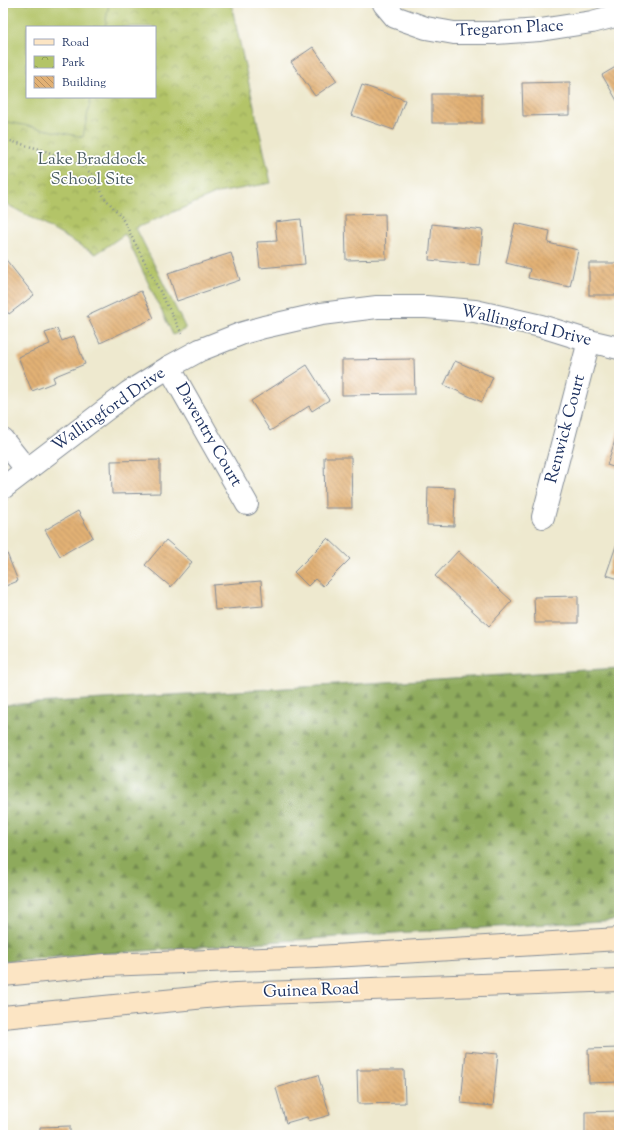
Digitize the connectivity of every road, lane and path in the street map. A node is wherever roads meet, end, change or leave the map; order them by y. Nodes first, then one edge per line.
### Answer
1 (384, 4) edge
2 (619, 15) edge
3 (3, 139) edge
4 (590, 341) junction
5 (619, 348) edge
6 (191, 355) junction
7 (169, 367) junction
8 (3, 440) edge
9 (27, 470) junction
10 (3, 488) edge
11 (247, 504) dead end
12 (542, 517) dead end
13 (619, 939) edge
14 (3, 975) edge
15 (619, 980) edge
16 (3, 1017) edge

1 - 2 street, Tregaron Place
3 - 6 path
4 - 5 street, Wallingford Drive
4 - 6 street, Wallingford Drive
4 - 12 street, Renwick Court
6 - 7 street, Wallingford Drive
7 - 9 street, Wallingford Drive
7 - 11 street, Daventry Court
8 - 9 street
9 - 10 street, Wallingford Drive
13 - 14 main road, Guinea Road
15 - 16 main road, Guinea Road

